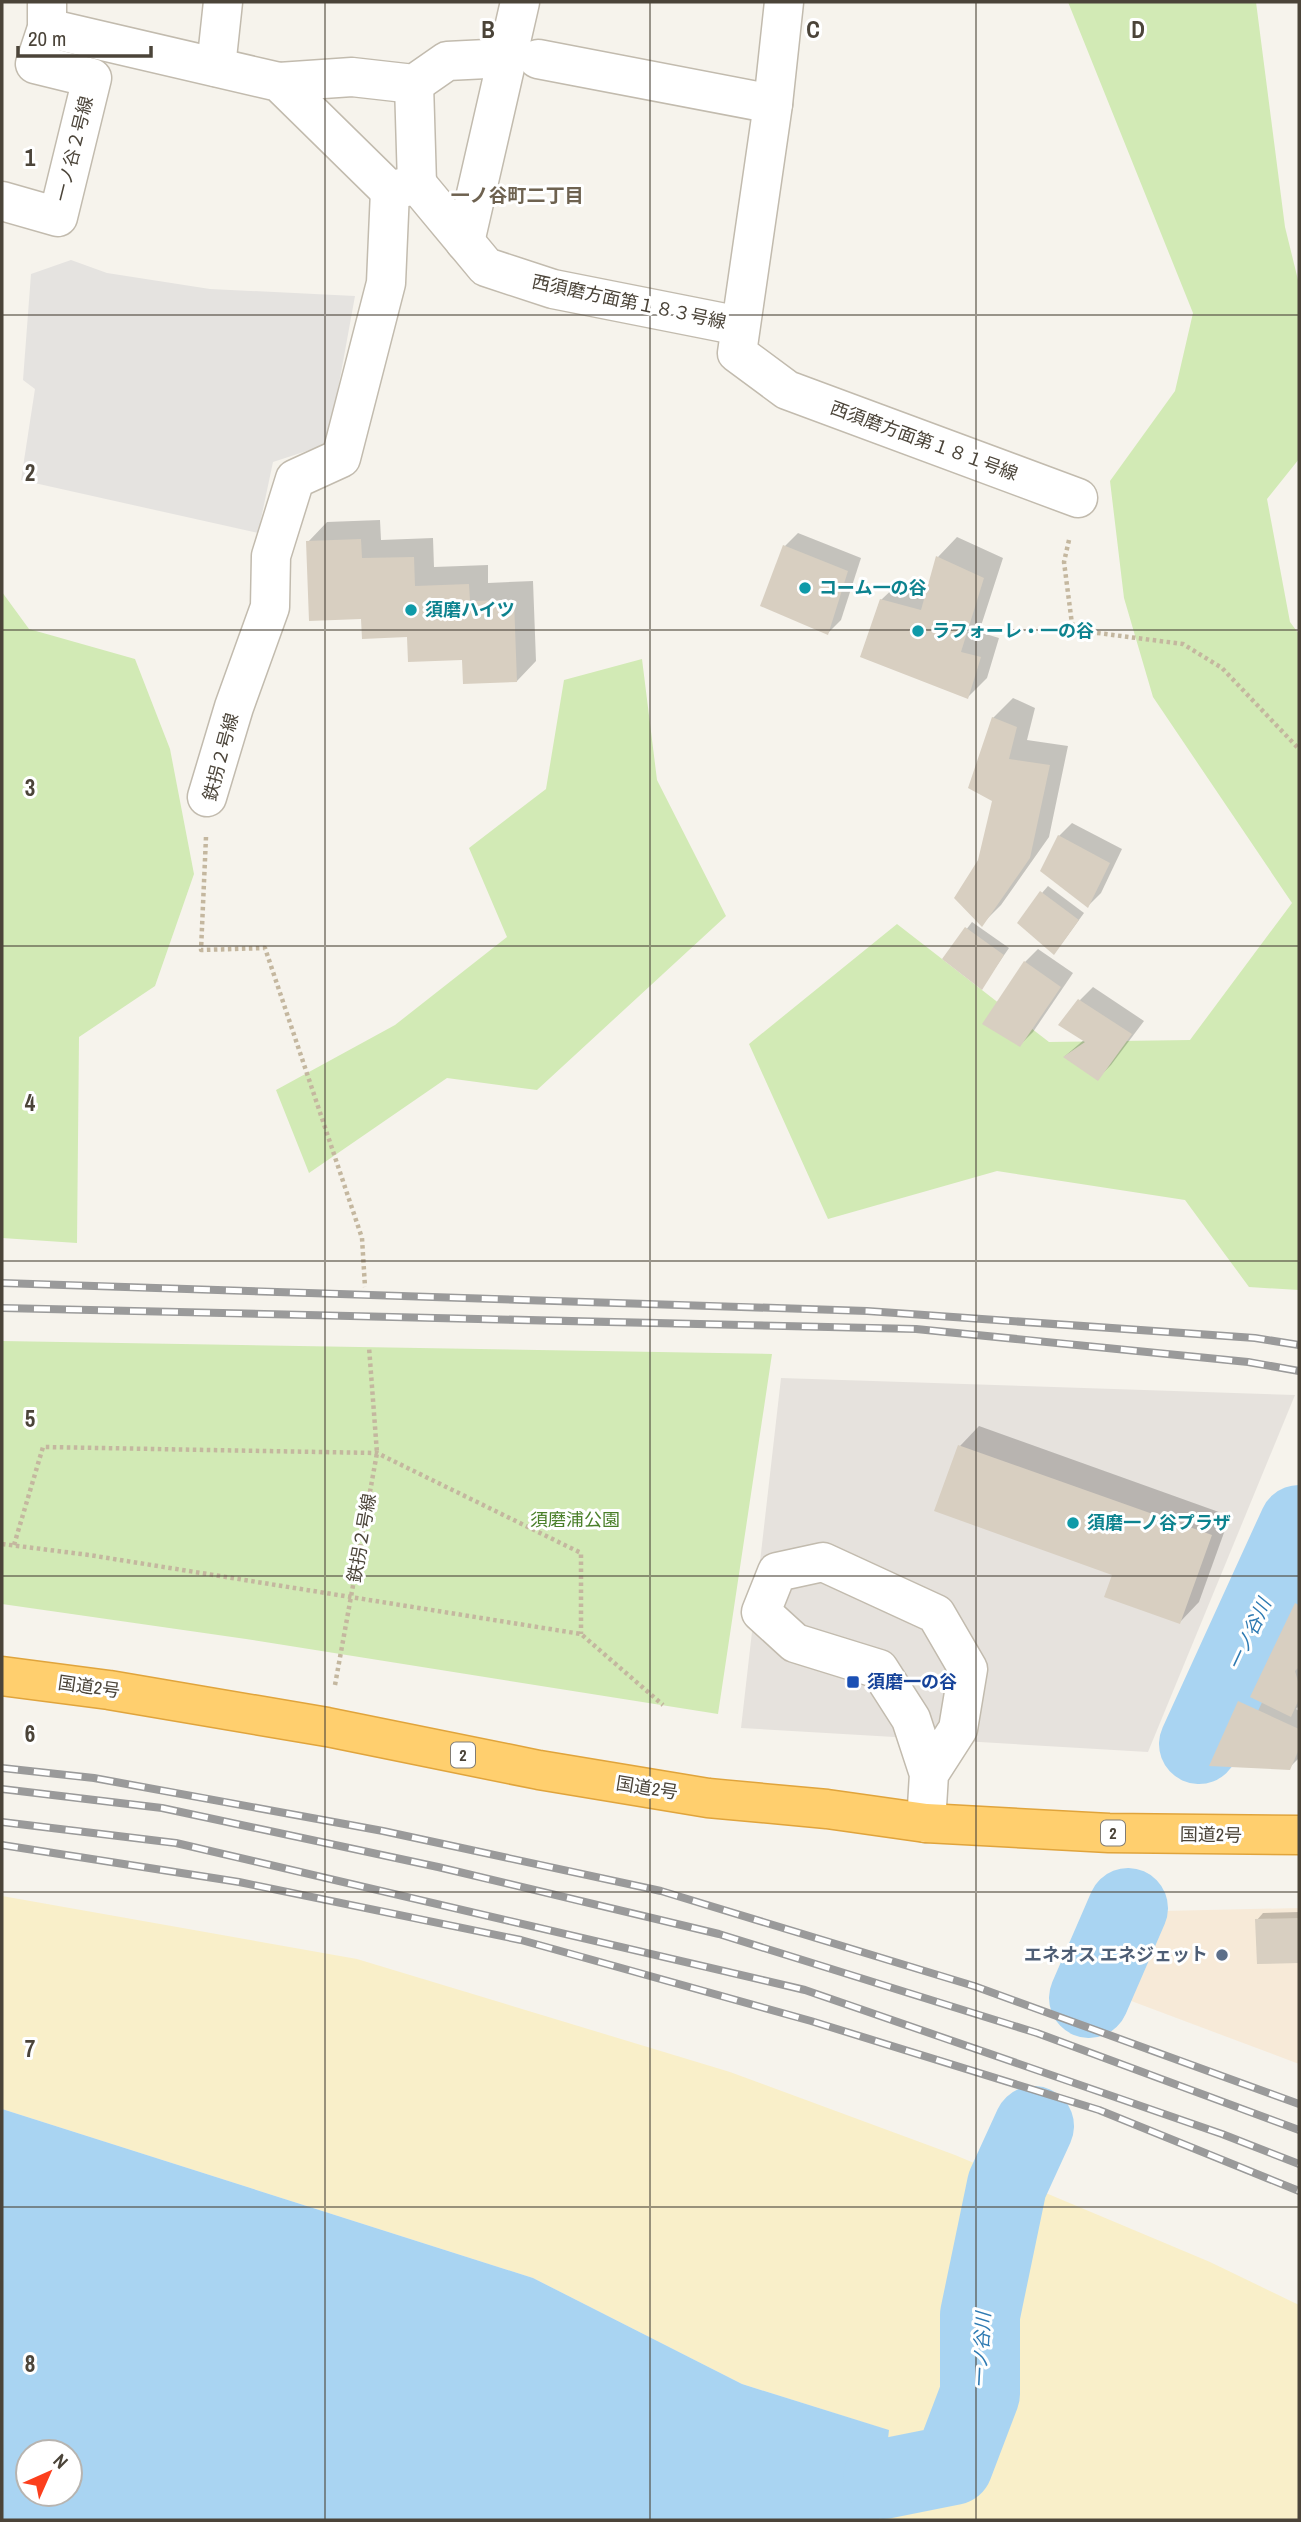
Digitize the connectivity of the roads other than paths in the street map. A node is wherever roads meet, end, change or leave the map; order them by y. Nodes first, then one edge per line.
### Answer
1 (223, 2) edge
2 (520, 2) edge
3 (784, 2) edge
4 (47, 15) edge
5 (522, 59) junction
6 (216, 67) junction
7 (279, 82) junction
8 (414, 85) junction
9 (773, 104) junction
10 (403, 188) junction
11 (2, 201) edge
12 (465, 242) junction
13 (740, 326) junction
14 (1078, 498) road end
15 (207, 797) road end
16 (2, 1676) edge
17 (929, 1774) junction
18 (926, 1823) junction
19 (1299, 1835) edge

1 - 6 street
2 - 5 street
3 - 9 street, 西須磨方面第１８１号線
4 - 6 street
4 - 11 street, 一ノ谷２号線
5 - 8 street
5 - 9 street
5 - 12 street
6 - 7 street
7 - 8 street
7 - 10 street, 西須磨方面第１８３号線
8 - 10 street
9 - 13 street, 西須磨方面第１８１号線
10 - 12 street, 西須磨方面第１８３号線
10 - 15 street, 鉄拐２号線
12 - 13 street, 西須磨方面第１８３号線
13 - 14 street, 西須磨方面第１８１号線
16 - 18 highway, 国道2号 / 2
17 - 17 street
17 - 18 street
18 - 19 highway, 国道2号 / 2

